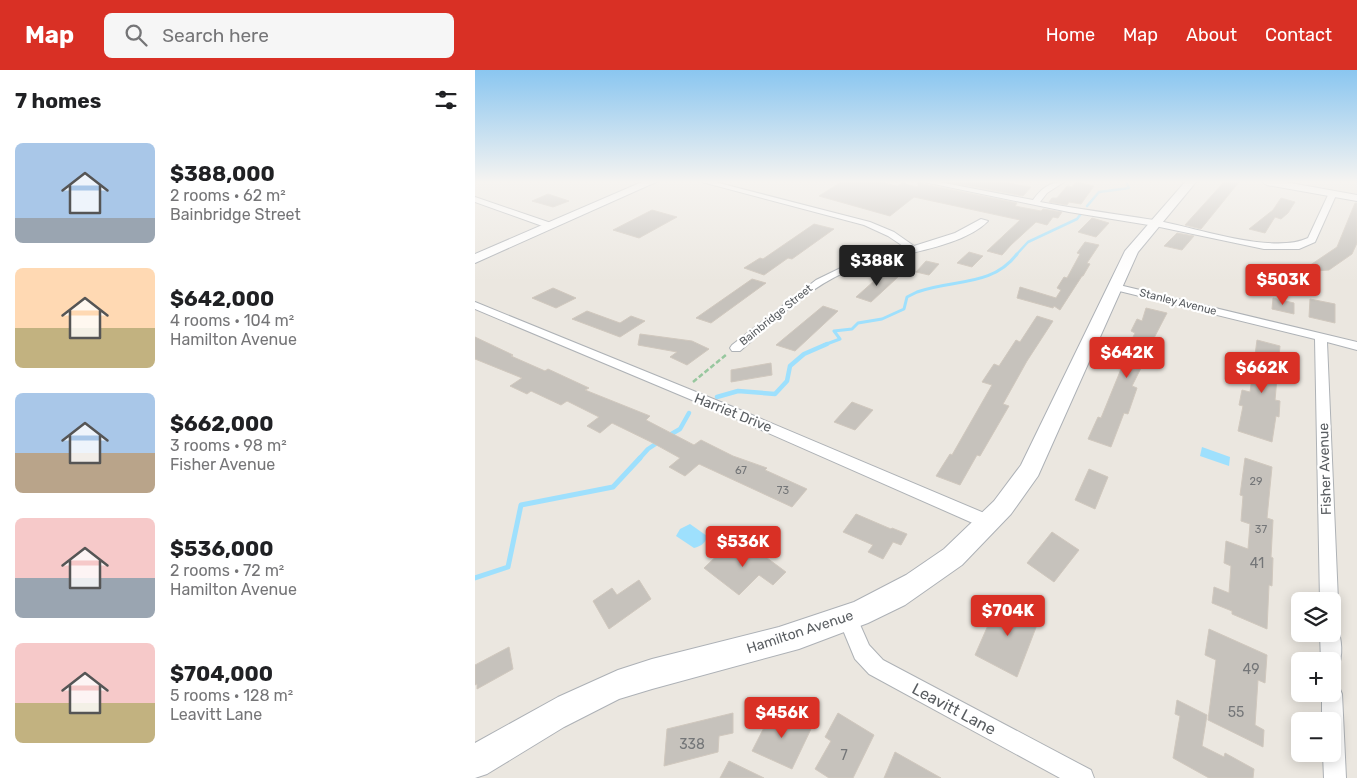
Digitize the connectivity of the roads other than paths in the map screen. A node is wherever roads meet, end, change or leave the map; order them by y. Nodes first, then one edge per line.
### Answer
1 (520, 215) edge
2 (576, 215) edge
3 (835, 215) edge
4 (1107, 215) edge
5 (1162, 215) edge
6 (1323, 215) edge
7 (985, 221) dead end
8 (1155, 223) junction
9 (551, 226) junction
10 (913, 249) junction
11 (475, 260) edge
12 (1115, 287) junction
13 (475, 305) edge
14 (1321, 337) junction
15 (1357, 346) edge
16 (732, 350) road end
17 (990, 523) junction
18 (1329, 592) edge
19 (847, 618) junction
20 (1332, 702) edge
21 (475, 762) edge
22 (1083, 778) edge
23 (1335, 778) edge

1 - 9 street
2 - 9 street
3 - 10 street
4 - 8 street
5 - 8 street, Hamilton Avenue
6 - 8 street
7 - 10 street, Bainbridge Street
8 - 12 street, Hamilton Avenue
9 - 11 street
10 - 16 street, Bainbridge Street
12 - 14 street, Stanley Avenue
12 - 17 street, Hamilton Avenue
13 - 17 street, Harriet Drive
14 - 15 street, Stanley Avenue
14 - 18 street, Fisher Avenue
17 - 19 street, Hamilton Avenue
19 - 21 street, Hamilton Avenue
19 - 22 street, Leavitt Lane
20 - 23 street

